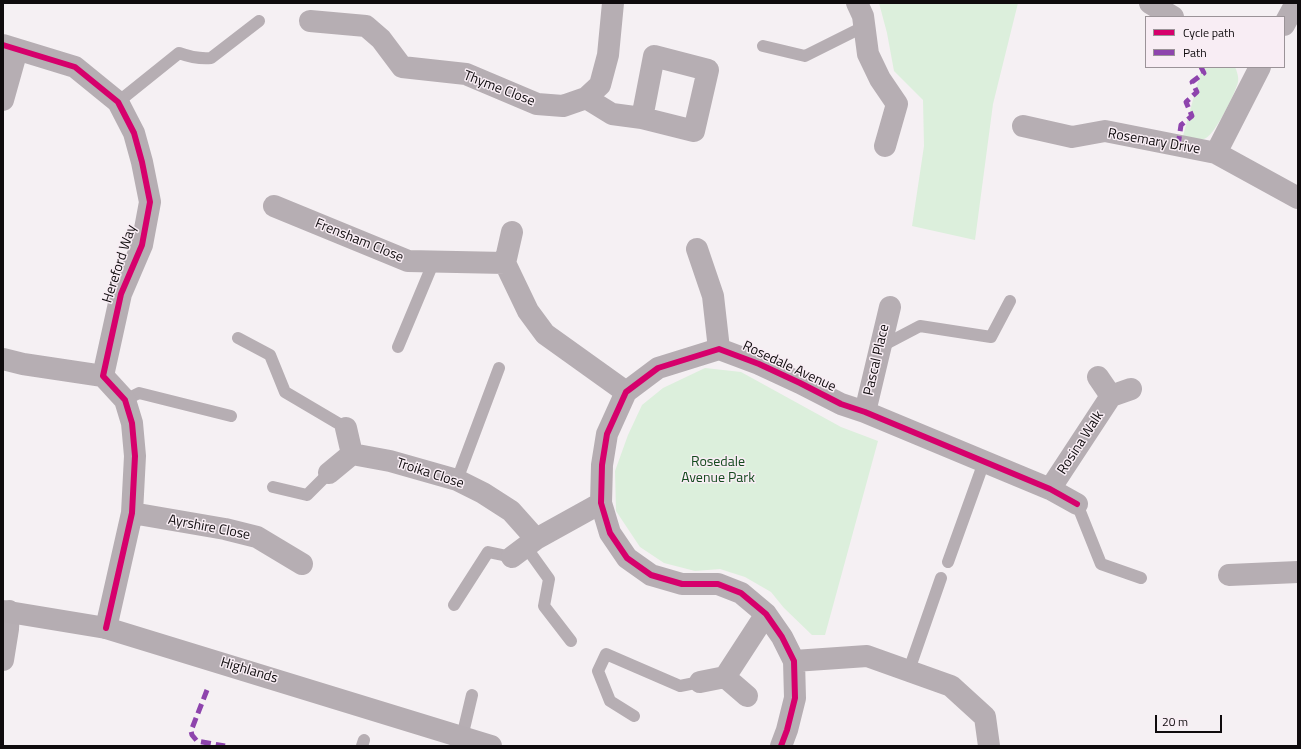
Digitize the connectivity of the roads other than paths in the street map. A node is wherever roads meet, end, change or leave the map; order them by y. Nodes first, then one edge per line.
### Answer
1 (613, 3) edge
2 (857, 3) edge
3 (1150, 3) edge
4 (1296, 3) edge
5 (1171, 16) edge
6 (259, 20) dead end
7 (310, 20) dead end
8 (1285, 23) edge
9 (865, 26) junction
10 (763, 46) dead end
11 (10, 48) edge
12 (1259, 68) edge
13 (586, 98) junction
14 (3, 100) edge
15 (118, 102) junction
16 (642, 118) dead end
17 (1023, 126) dead end
18 (885, 146) dead end
19 (1216, 153) junction
20 (1298, 198) edge
21 (274, 206) dead end
22 (512, 232) dead end
23 (698, 249) dead end
24 (434, 261) junction
25 (505, 263) junction
26 (1010, 301) dead end
27 (890, 308) dead end
28 (238, 338) dead end
29 (398, 347) dead end
30 (880, 347) junction
31 (719, 349) junction
32 (3, 359) edge
33 (499, 368) dead end
34 (104, 376) junction
35 (1098, 377) dead end
36 (626, 392) junction
37 (125, 400) junction
38 (865, 412) junction
39 (231, 416) dead end
40 (346, 428) joint
41 (352, 454) junction
42 (984, 462) junction
43 (329, 474) joint
44 (457, 480) junction
45 (273, 486) dead end
46 (1050, 490) junction
47 (601, 502) junction
48 (1078, 504) joint
49 (132, 513) junction
50 (525, 548) junction
51 (948, 562) dead end
52 (302, 564) dead end
53 (1298, 572) edge
54 (1229, 575) dead end
55 (941, 578) dead end
56 (1141, 578) dead end
57 (454, 605) dead end
58 (6, 611) edge
59 (766, 614) junction
60 (106, 628) junction
61 (571, 641) dead end
62 (3, 660) edge
63 (794, 661) junction
64 (909, 670) junction
65 (725, 677) junction
66 (700, 682) joint
67 (472, 695) dead end
68 (747, 696) dead end
69 (634, 716) dead end
70 (462, 737) junction
71 (490, 746) edge
72 (781, 746) edge
73 (989, 746) edge

1 - 13 street, Thyme Close
2 - 9 street
3 - 5 street
4 - 8 street
6 - 15 lane
7 - 13 street, Thyme Close
9 - 10 lane
9 - 18 street
11 - 14 street
11 - 15 street, Hereford Way
12 - 19 street, Rosemary Drive
13 - 16 street
15 - 34 street, Hereford Way
17 - 19 street, Rosemary Drive
19 - 20 street, Rosemary Drive
21 - 24 street, Frensham Close
22 - 25 street
23 - 31 street
24 - 25 street, Frensham Close
24 - 29 lane
25 - 36 street
26 - 30 lane
27 - 30 street, Pascal Place
28 - 40 lane
30 - 38 street, Pascal Place
31 - 36 street, Rosedale Avenue
31 - 38 street, Rosedale Avenue
32 - 34 street
33 - 44 lane
34 - 37 street
35 - 46 street, Rosina Walk
36 - 47 street, Rosedale Avenue
37 - 39 lane
37 - 49 street
38 - 42 street, Rosedale Avenue
40 - 41 street
41 - 43 street
41 - 44 street, Troika Close
42 - 46 street, Rosedale Avenue
42 - 51 lane
43 - 45 lane
44 - 50 street, Troika Close
46 - 48 street, Rosedale Avenue
47 - 50 street
47 - 59 street, Rosedale Avenue
48 - 56 lane
49 - 52 street, Ayrshire Close
49 - 60 street
50 - 57 lane
50 - 61 lane
53 - 54 street
55 - 64 lane
58 - 60 street, Highlands
58 - 62 street
59 - 63 street, Rosedale Avenue
59 - 65 street
60 - 70 street, Highlands
63 - 64 street
63 - 72 street, Rosedale Avenue
64 - 73 street
65 - 66 street
65 - 68 street
66 - 69 lane
67 - 70 lane
70 - 71 street, Highlands

